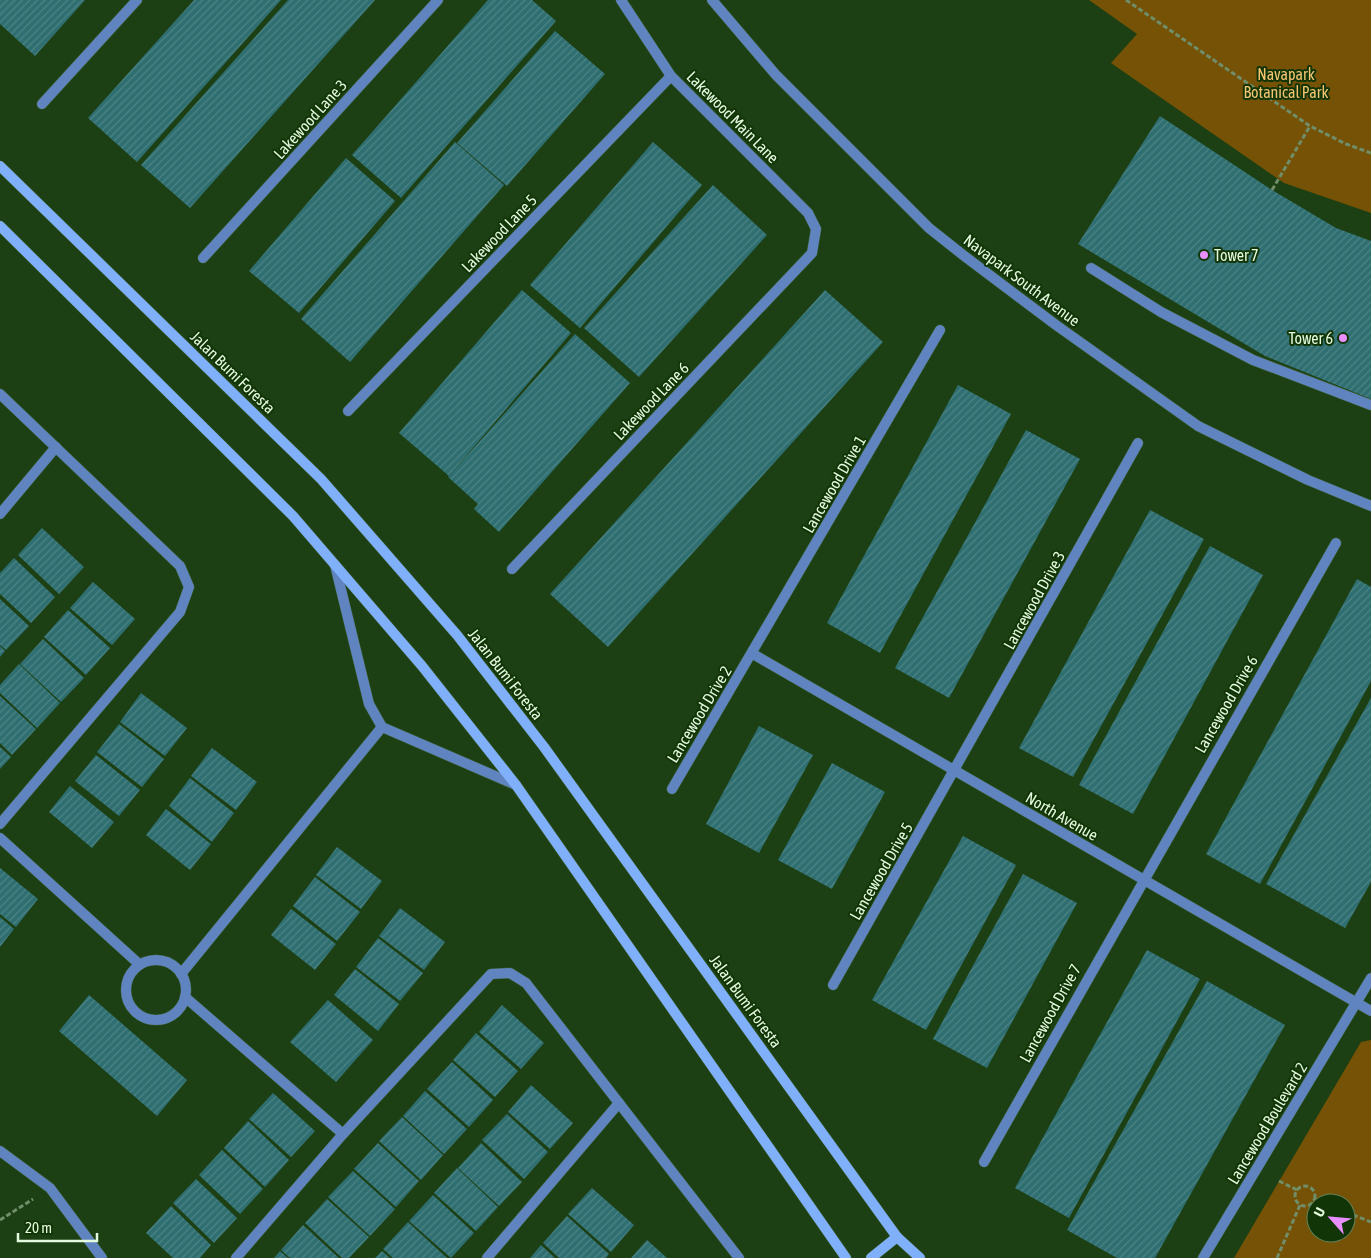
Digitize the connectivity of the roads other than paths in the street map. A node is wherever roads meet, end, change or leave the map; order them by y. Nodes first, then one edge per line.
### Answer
1 (137, 0) edge
2 (438, 0) edge
3 (621, 0) edge
4 (712, 0) edge
5 (671, 76) junction
6 (42, 104) dead end
7 (1, 170) edge
8 (0, 226) edge
9 (812, 253) joint
10 (203, 258) dead end
11 (1092, 268) dead end
12 (940, 330) dead end
13 (0, 394) edge
14 (1371, 405) edge
15 (348, 411) dead end
16 (1138, 443) dead end
17 (56, 447) junction
18 (1371, 506) edge
19 (0, 514) edge
20 (1336, 543) dead end
21 (335, 565) junction
22 (512, 569) dead end
23 (753, 654) junction
24 (382, 727) junction
25 (955, 771) junction
26 (516, 785) junction
27 (672, 789) dead end
28 (0, 824) edge
29 (0, 838) edge
30 (1142, 880) junction
31 (139, 964) junction
32 (182, 974) junction
33 (1371, 978) edge
34 (833, 986) dead end
35 (185, 997) junction
36 (1357, 1003) junction
37 (1371, 1011) edge
38 (619, 1103) junction
39 (343, 1134) junction
40 (0, 1151) edge
41 (984, 1162) dead end
42 (897, 1237) junction
43 (736, 1257) edge
44 (102, 1258) edge
45 (236, 1258) edge
46 (487, 1258) edge
47 (846, 1258) edge
48 (872, 1258) edge
49 (920, 1258) edge
50 (1203, 1258) edge

1 - 6 street
2 - 10 street, Lakewood Lane 3
3 - 5 street, Lakewood Main Lane
4 - 18 street, Navapark South Avenue
5 - 9 street, Lakewood Main Lane
5 - 15 street, Lakewood Lane 5
7 - 42 main road, Jalan Bumi Foresta
8 - 21 main road
9 - 22 street, Lakewood Lane 6
11 - 14 street
12 - 23 street, Lancewood Drive 1
13 - 17 street
16 - 25 street, Lancewood Drive 3
17 - 19 street
17 - 28 street
20 - 30 street, Lancewood Drive 6
21 - 24 street
21 - 26 main road
23 - 25 street, North Avenue
23 - 27 street, Lancewood Drive 2
24 - 26 street
24 - 32 street
25 - 30 street, North Avenue
25 - 34 street, Lancewood Drive 5
26 - 47 main road
29 - 31 street
30 - 36 street, North Avenue
30 - 41 street, Lancewood Drive 7
31 - 32 street
31 - 35 street
32 - 35 street
33 - 36 street, Lancewood Boulevard 2
35 - 39 street
36 - 37 street, North Avenue
36 - 50 street, Lancewood Boulevard 2
38 - 39 street
38 - 43 street
38 - 46 street
39 - 45 street
40 - 44 street
42 - 48 main road
42 - 49 main road, Jalan Bumi Foresta

